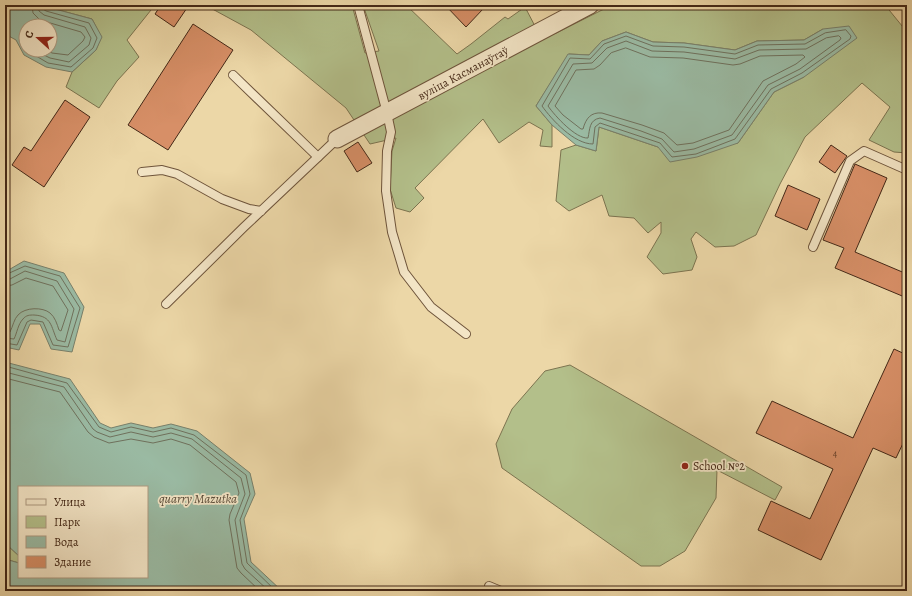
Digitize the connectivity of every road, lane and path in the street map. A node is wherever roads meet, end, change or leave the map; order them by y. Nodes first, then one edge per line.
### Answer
1 (358, 5) edge
2 (590, 5) edge
3 (233, 75) dead end
4 (387, 113) junction
5 (337, 139) joint
6 (318, 157) junction
7 (907, 170) edge
8 (142, 172) dead end
9 (261, 211) junction
10 (813, 247) dead end
11 (166, 304) dead end
12 (466, 334) dead end
13 (489, 586) dead end
14 (501, 591) edge

1 - 4 lane
2 - 4 street, вуліца Касманаўтаў
3 - 6 lane
4 - 5 street, вуліца Касманаўтаў
4 - 12 lane
5 - 6 lane
6 - 9 lane
7 - 10 lane
8 - 9 lane
9 - 11 lane
13 - 14 lane

